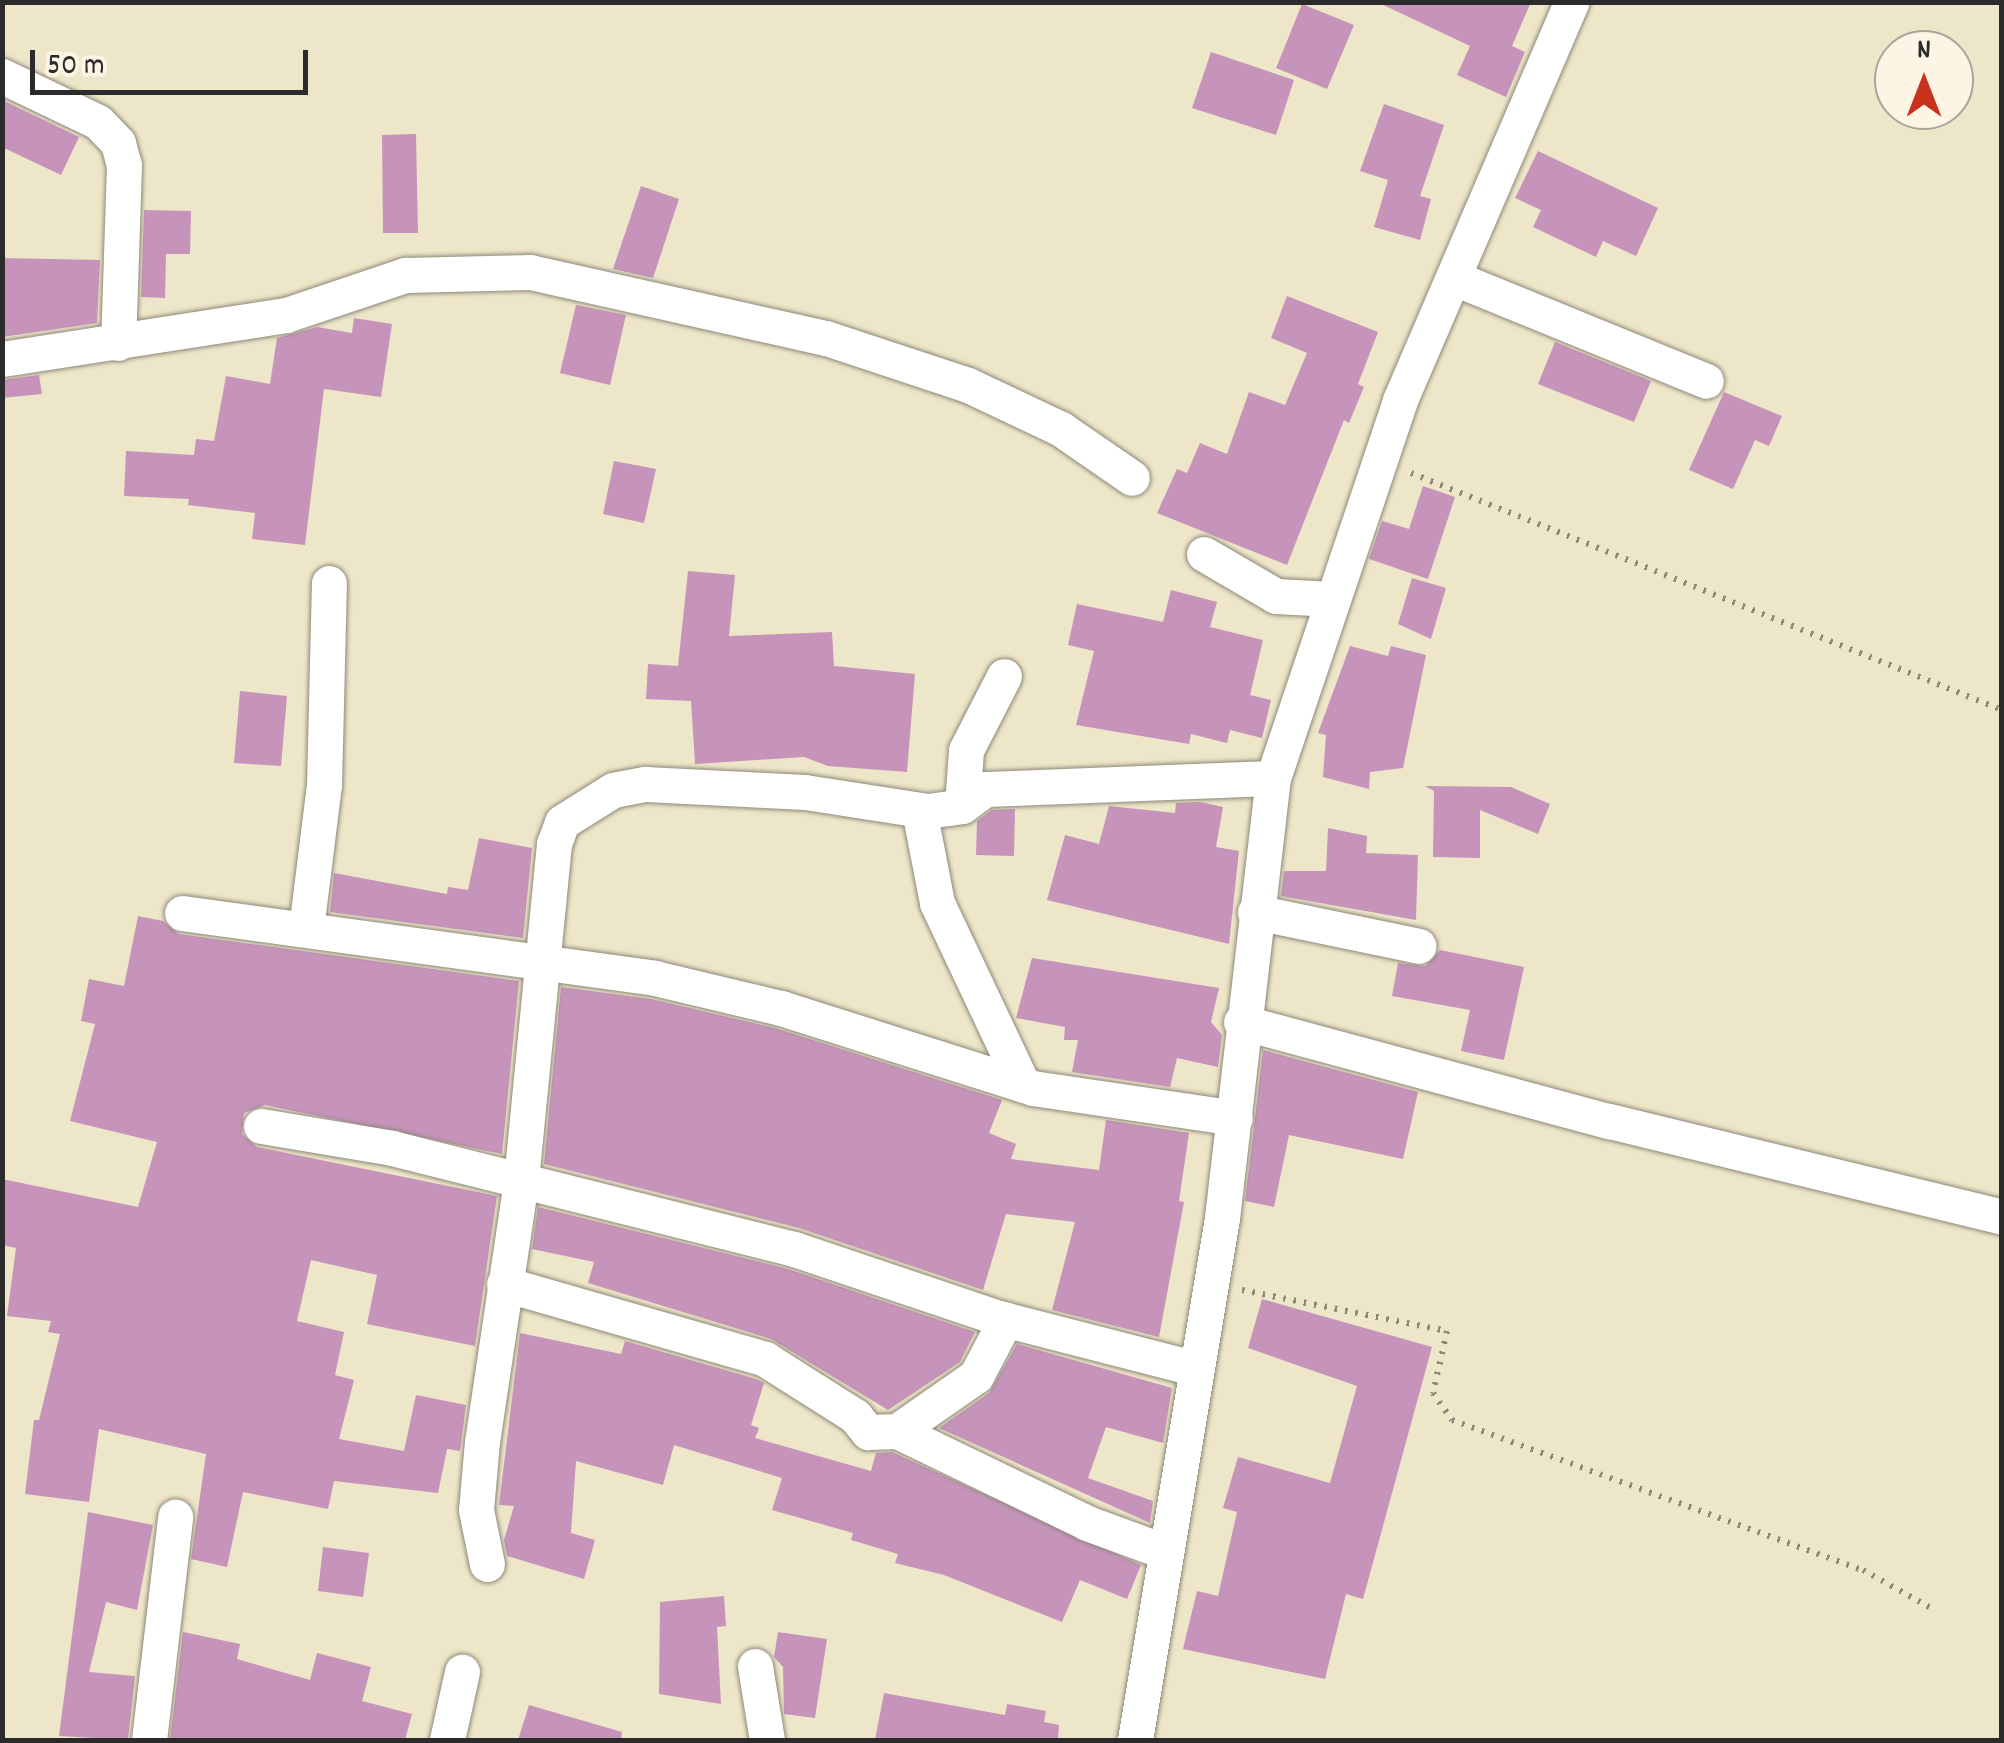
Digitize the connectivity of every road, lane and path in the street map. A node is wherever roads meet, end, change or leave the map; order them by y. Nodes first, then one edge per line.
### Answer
1 (1571, 2) edge
2 (2, 76) edge
3 (1454, 278) junction
4 (118, 343) junction
5 (2, 359) edge
6 (1706, 382) dead end
7 (1378, 460) junction
8 (1132, 478) dead end
9 (1204, 554) dead end
10 (328, 584) dead end
11 (1333, 599) junction
12 (1004, 676) dead end
13 (2002, 710) edge
14 (1273, 778) junction
15 (941, 809) junction
16 (1256, 912) junction
17 (182, 913) dead end
18 (306, 929) junction
19 (1418, 946) dead end
20 (545, 959) junction
21 (1241, 1022) junction
22 (1040, 1090) junction
23 (1234, 1118) junction
24 (261, 1126) dead end
25 (521, 1180) junction
26 (2002, 1216) edge
27 (504, 1284) junction
28 (1210, 1287) junction
29 (992, 1315) junction
30 (1197, 1369) junction
31 (872, 1425) junction
32 (174, 1516) dead end
33 (1166, 1552) junction
34 (488, 1564) dead end
35 (1929, 1607) dead end
36 (755, 1666) dead end
37 (462, 1672) dead end
38 (149, 1740) edge
39 (447, 1740) edge
40 (767, 1740) edge
41 (1134, 1740) edge

1 - 3 street
2 - 4 street
3 - 6 street
3 - 7 street
4 - 5 street
4 - 8 street
7 - 11 street
7 - 13 path
9 - 11 street
10 - 18 street
11 - 14 street
12 - 15 street
14 - 15 street
14 - 16 street
15 - 20 street
15 - 22 street
16 - 19 street
16 - 21 street
17 - 18 street
18 - 20 street
20 - 22 street
20 - 25 street
21 - 23 street
21 - 26 street
22 - 23 street
23 - 28 street
24 - 25 street
25 - 27 street
25 - 29 street
27 - 31 street
27 - 34 street
28 - 30 street
28 - 35 path
29 - 30 street
29 - 31 street
30 - 33 street
31 - 33 street
32 - 38 street
33 - 41 street
36 - 40 street
37 - 39 street

